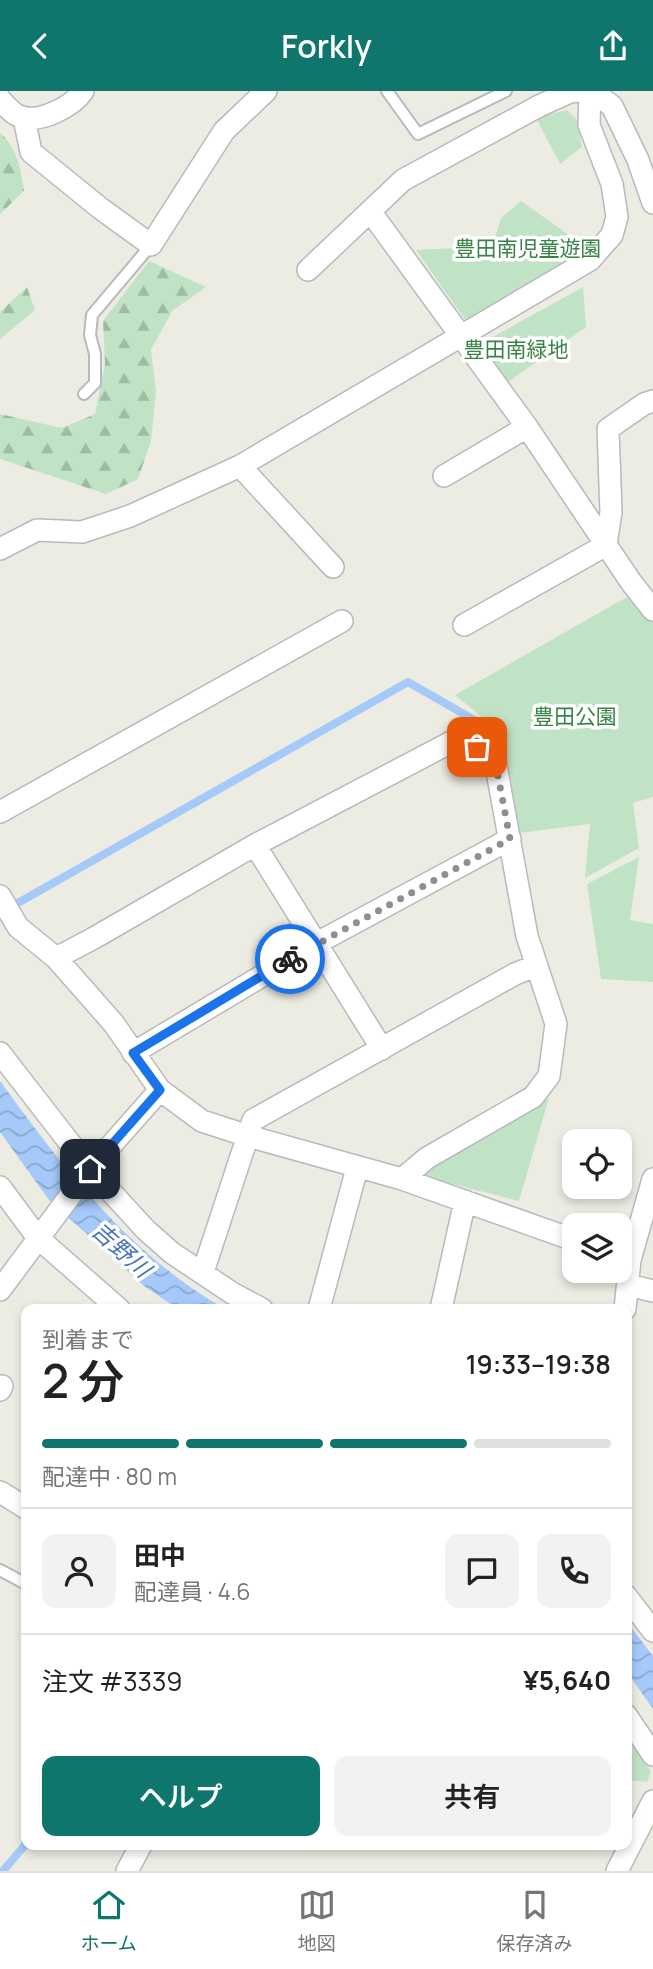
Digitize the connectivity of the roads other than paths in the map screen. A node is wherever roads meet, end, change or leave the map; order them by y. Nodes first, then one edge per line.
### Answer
1 (83, 91) edge
2 (266, 91) edge
3 (387, 91) edge
4 (506, 91) edge
5 (591, 91) edge
6 (568, 93) edge
7 (0, 99) edge
8 (24, 118) junction
9 (653, 204) edge
10 (370, 211) junction
11 (151, 245) junction
12 (308, 269) dead end
13 (463, 336) junction
14 (84, 394) dead end
15 (653, 401) edge
16 (527, 427) junction
17 (240, 466) junction
18 (444, 476) dead end
19 (606, 545) junction
20 (0, 549) edge
21 (334, 567) dead end
22 (653, 610) edge
23 (342, 621) dead end
24 (464, 625) dead end
25 (0, 812) edge
26 (510, 839) junction
27 (255, 845) junction
28 (0, 896) edge
29 (317, 943) junction
30 (56, 958) junction
31 (535, 966) junction
32 (382, 1049) junction
33 (0, 1053) edge
34 (133, 1053) junction
35 (160, 1090) junction
36 (248, 1136) junction
37 (356, 1168) junction
38 (86, 1175) junction
39 (402, 1179) junction
40 (653, 1179) edge
41 (0, 1187) edge
42 (465, 1201) junction
43 (45, 1230) junction
44 (562, 1236) edge
45 (632, 1238) edge
46 (203, 1272) junction
47 (629, 1285) joint
48 (0, 1290) edge
49 (653, 1291) edge
50 (114, 1304) edge
51 (253, 1304) edge
52 (320, 1304) edge
53 (442, 1304) edge
54 (626, 1304) edge
55 (0, 1492) edge
56 (21, 1505) edge
57 (0, 1570) edge
58 (21, 1581) edge
59 (632, 1604) edge
60 (653, 1631) edge
61 (632, 1724) edge
62 (653, 1755) edge
63 (653, 1801) edge
64 (632, 1842) edge
65 (138, 1850) edge
66 (628, 1850) edge
67 (127, 1871) edge
68 (617, 1871) edge

1 - 8 street
2 - 11 street
3 - 4 lane
5 - 9 street
5 - 13 street
6 - 10 street
7 - 8 street
8 - 11 street
10 - 12 street
10 - 13 street
11 - 14 lane
13 - 16 street
13 - 17 street
15 - 19 street
16 - 18 street
16 - 19 street
17 - 20 street
17 - 21 street
19 - 22 street
19 - 24 street
23 - 25 street
26 - 27 street
26 - 29 street
26 - 31 street
27 - 29 street
27 - 30 street
28 - 30 street
29 - 32 street
29 - 34 street
30 - 34 street
31 - 32 street
31 - 39 street
32 - 36 street
33 - 38 street
34 - 35 street
35 - 36 street
35 - 38 street
36 - 37 street
36 - 46 street
37 - 39 street
37 - 52 street
38 - 43 street
38 - 46 street
39 - 42 street
40 - 45 street
41 - 43 street
42 - 44 street
42 - 53 street
43 - 48 street
43 - 50 street
46 - 51 street
47 - 49 street
47 - 54 street
55 - 56 street
57 - 58 lane
59 - 60 street
61 - 62 street
63 - 64 street
65 - 67 street
66 - 68 street

